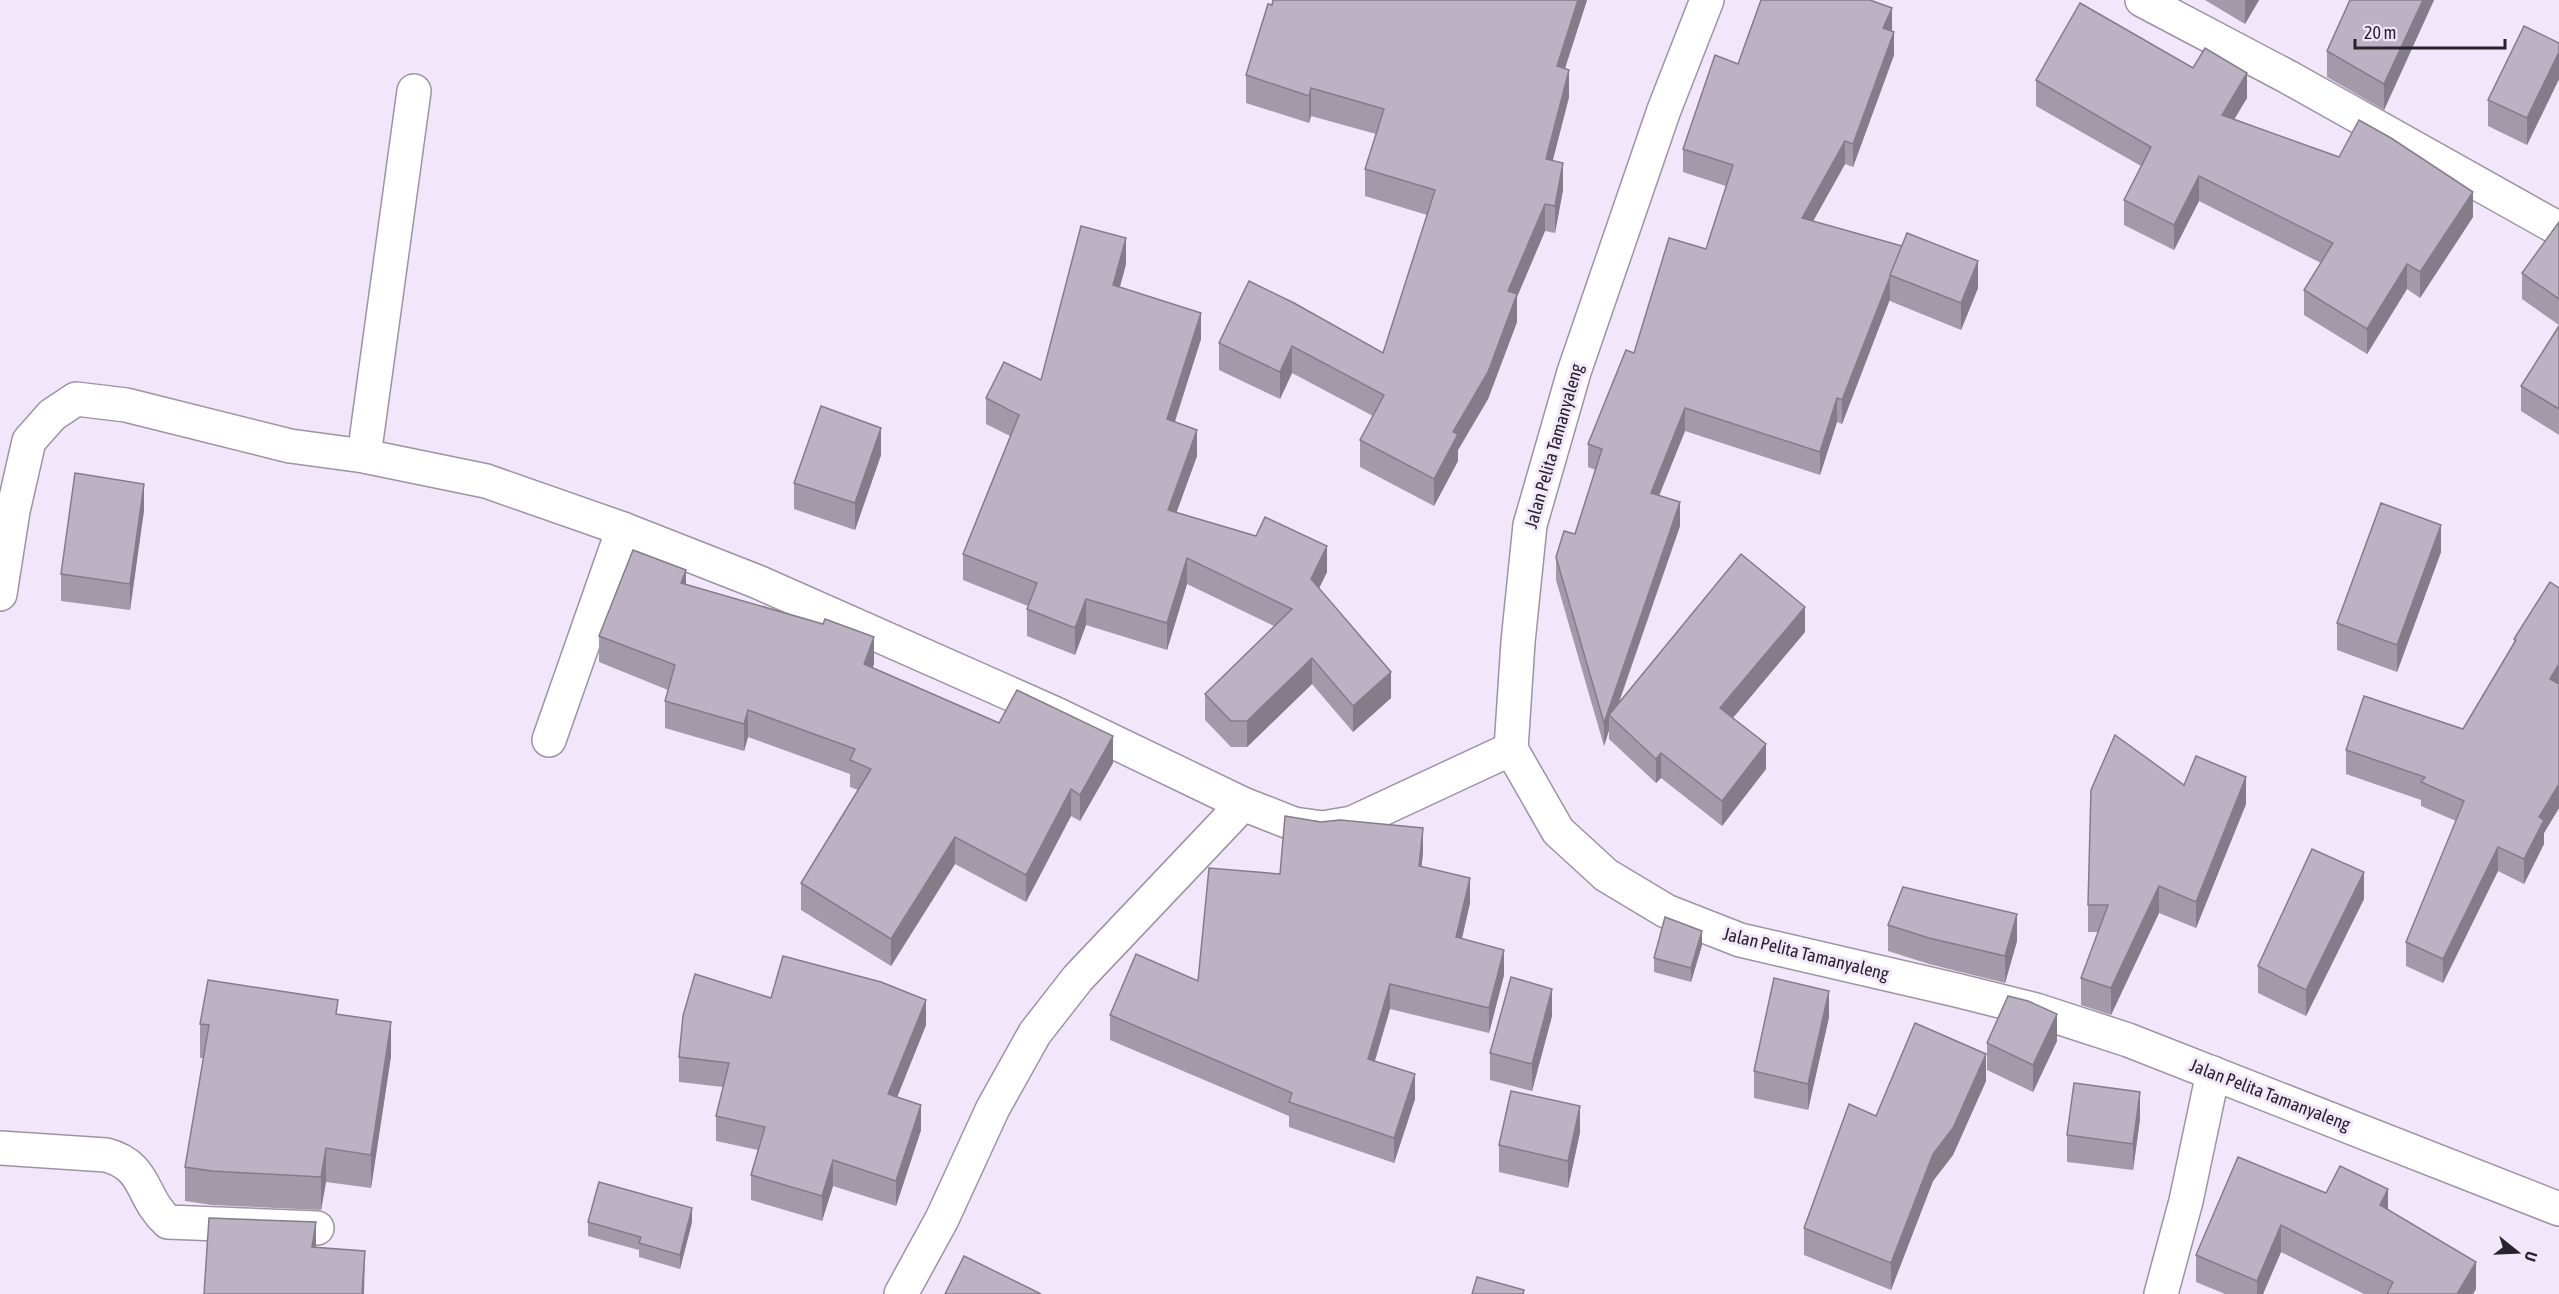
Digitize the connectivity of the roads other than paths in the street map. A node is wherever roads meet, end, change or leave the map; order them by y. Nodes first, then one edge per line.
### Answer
1 (1707, 0) edge
2 (2142, 0) edge
3 (414, 91) dead end
4 (2559, 229) edge
5 (364, 456) junction
6 (623, 529) junction
7 (0, 594) edge
8 (549, 740) dead end
9 (1511, 749) junction
10 (1243, 804) junction
11 (2213, 1072) junction
12 (0, 1148) edge
13 (2559, 1209) edge
14 (317, 1228) edge
15 (901, 1294) edge
16 (2161, 1294) edge

1 - 9 street, Jalan Pelita Tamanyaleng
2 - 4 street
3 - 5 street
5 - 6 street
5 - 7 street
6 - 8 street
6 - 10 street
9 - 10 street
9 - 11 street, Jalan Pelita Tamanyaleng
10 - 15 street
11 - 13 street, Jalan Pelita Tamanyaleng
11 - 16 street
12 - 14 street

